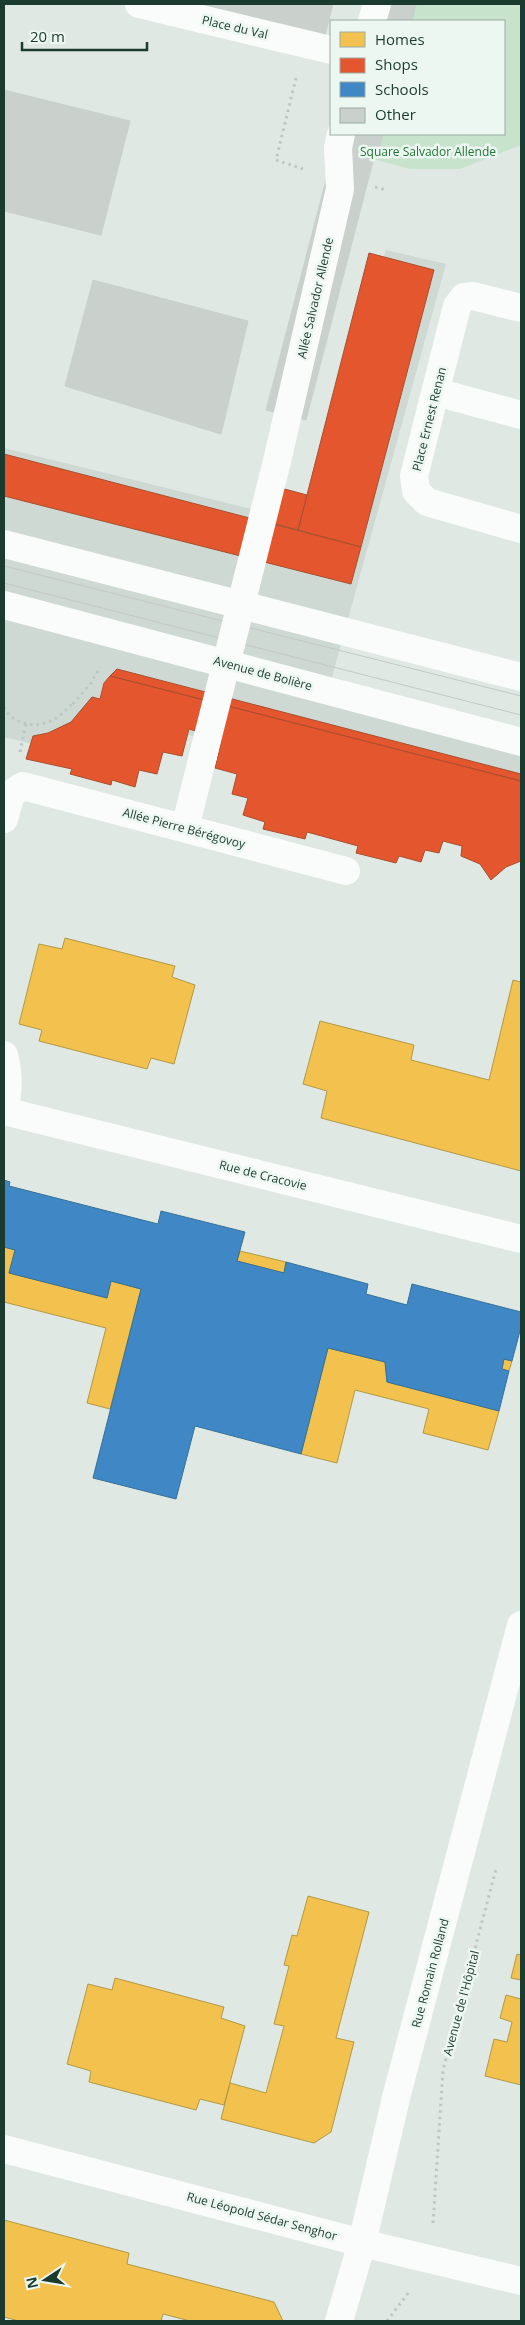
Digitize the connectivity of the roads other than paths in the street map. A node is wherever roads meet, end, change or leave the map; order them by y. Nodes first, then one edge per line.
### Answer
1 (139, 4) edge
2 (377, 4) edge
3 (372, 20) edge
4 (330, 50) edge
5 (341, 135) edge
6 (521, 308) edge
7 (436, 392) junction
8 (521, 415) edge
9 (521, 529) edge
10 (4, 544) edge
11 (4, 605) edge
12 (521, 677) edge
13 (521, 742) edge
14 (4, 819) edge
15 (185, 828) junction
16 (346, 871) dead end
17 (4, 1055) edge
18 (4, 1110) edge
19 (521, 1239) edge
20 (521, 1625) edge
21 (4, 2149) edge
22 (362, 2243) junction
23 (521, 2280) edge
24 (339, 2321) edge

1 - 4 street, Place du Val
2 - 3 street
5 - 15 street, Allée Salvador Allende, bridge
6 - 7 street, Place Ernest Renan
7 - 8 street
7 - 9 street, Place Ernest Renan
10 - 12 street
11 - 13 street, Avenue de Bolière
14 - 15 street, Allée Pierre Bérégovoy
15 - 16 street, Allée Pierre Bérégovoy
17 - 18 street
18 - 19 street, Rue de Cracovie
20 - 22 street, Rue Romain Rolland
21 - 22 street, Rue Léopold Sédar Senghor
22 - 23 street, Rue Léopold Sédar Senghor
22 - 24 street, Rue Romain Rolland

